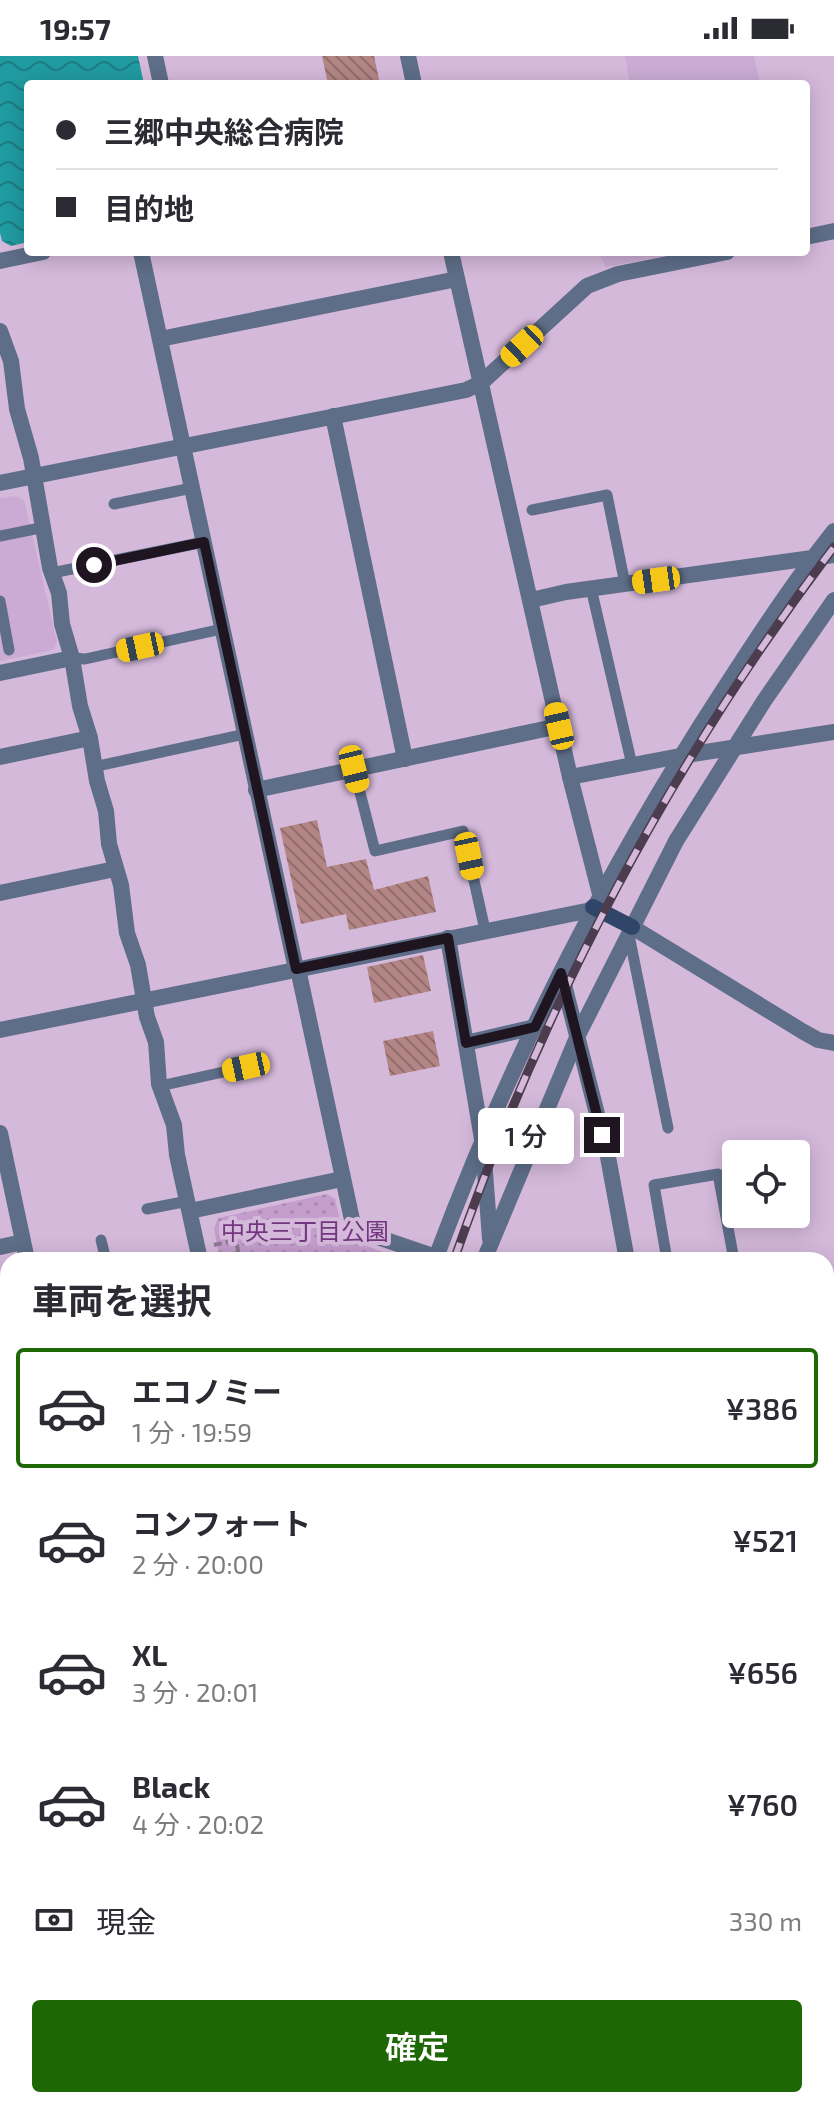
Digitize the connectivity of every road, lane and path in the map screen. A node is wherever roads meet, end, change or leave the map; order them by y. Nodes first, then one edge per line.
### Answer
1 (155, 56) edge
2 (408, 56) edge
3 (160, 80) edge
4 (413, 80) edge
5 (834, 231) edge
6 (810, 236) edge
7 (24, 256) edge
8 (142, 256) edge
9 (452, 256) edge
10 (707, 256) edge
11 (0, 261) edge
12 (457, 279) junction
13 (0, 331) edge
14 (160, 339) junction
15 (481, 383) junction
16 (333, 416) junction
17 (183, 447) junction
18 (35, 477) junction
19 (0, 483) edge
20 (192, 488) junction
21 (114, 504) dead end
22 (532, 510) dead end
23 (45, 527) junction
24 (834, 531) edge
25 (0, 536) edge
26 (204, 542) junction
27 (834, 555) edge
28 (812, 559) junction
29 (52, 573) junction
30 (625, 584) junction
31 (591, 588) junction
32 (531, 600) junction
33 (834, 600) edge
34 (0, 601) edge
35 (222, 629) junction
36 (9, 650) dead end
37 (72, 658) junction
38 (0, 673) edge
39 (559, 726) junction
40 (834, 732) edge
41 (245, 734) junction
42 (90, 738) junction
43 (735, 748) junction
44 (680, 756) junction
45 (0, 757) edge
46 (405, 759) junction
47 (632, 765) junction
48 (93, 767) junction
49 (354, 769) junction
50 (570, 777) junction
51 (256, 790) junction
52 (115, 869) junction
53 (0, 893) edge
54 (595, 904) junction
55 (485, 930) junction
56 (631, 931) junction
57 (448, 938) junction
58 (297, 969) junction
59 (561, 973) junction
60 (144, 1000) junction
61 (535, 1027) junction
62 (0, 1030) edge
63 (578, 1035) junction
64 (466, 1043) junction
65 (834, 1043) edge
66 (246, 1067) dead end
67 (160, 1086) junction
68 (668, 1128) dead end
69 (0, 1133) edge
70 (483, 1145) junction
71 (342, 1179) junction
72 (228, 1203) junction
73 (189, 1206) junction
74 (147, 1209) dead end
75 (101, 1240) dead end
76 (235, 1240) junction
77 (23, 1242) junction
78 (212, 1245) dead end
79 (0, 1247) edge
80 (25, 1252) edge
81 (104, 1252) edge
82 (198, 1252) edge
83 (238, 1252) edge
84 (417, 1252) edge
85 (439, 1252) edge
86 (492, 1252) edge
87 (626, 1252) edge
88 (666, 1252) edge
89 (733, 1252) edge

1 - 3 street
2 - 4 street
5 - 6 street
7 - 11 street
8 - 14 street
9 - 12 street
10 - 15 street
12 - 14 street
12 - 15 street
13 - 18 street
14 - 17 street
15 - 16 street
15 - 32 street
16 - 17 street
16 - 46 street
17 - 18 street
17 - 20 street
18 - 19 street
18 - 23 street
20 - 21 lane
20 - 26 street
22 - 30 lane
23 - 25 lane
23 - 29 street
24 - 28 street
26 - 29 lane
26 - 35 street
27 - 28 street
28 - 30 street
28 - 44 street
29 - 37 street
30 - 31 street
31 - 32 street
31 - 47 lane
32 - 39 street
33 - 43 street
34 - 36 lane
35 - 37 lane
35 - 41 street
37 - 38 street
37 - 42 street
39 - 46 street
39 - 50 street
40 - 43 street
41 - 48 lane
41 - 51 street
42 - 45 street
42 - 48 street
43 - 44 street
43 - 56 street
44 - 47 street
44 - 54 street
46 - 49 street
47 - 50 street
48 - 52 street
49 - 51 street
49 - 55 lane
50 - 54 street
51 - 58 street
52 - 53 street
52 - 60 street
54 - 55 street
54 - 56 street
54 - 59 street
55 - 57 street
56 - 63 street
56 - 65 street
56 - 68 lane
57 - 58 street
57 - 64 street
58 - 60 street
58 - 71 street
59 - 61 street
59 - 63 street
60 - 62 street
60 - 67 street
61 - 64 street
61 - 70 street
63 - 86 street
63 - 87 street
64 - 70 street
66 - 67 lane
67 - 73 street
69 - 77 street
70 - 85 street
70 - 86 street
71 - 72 street
71 - 84 street
72 - 73 street
72 - 76 path
73 - 74 lane
73 - 82 street
75 - 81 lane
76 - 78 path
76 - 83 path
77 - 79 street
77 - 80 street
88 - 89 lane

